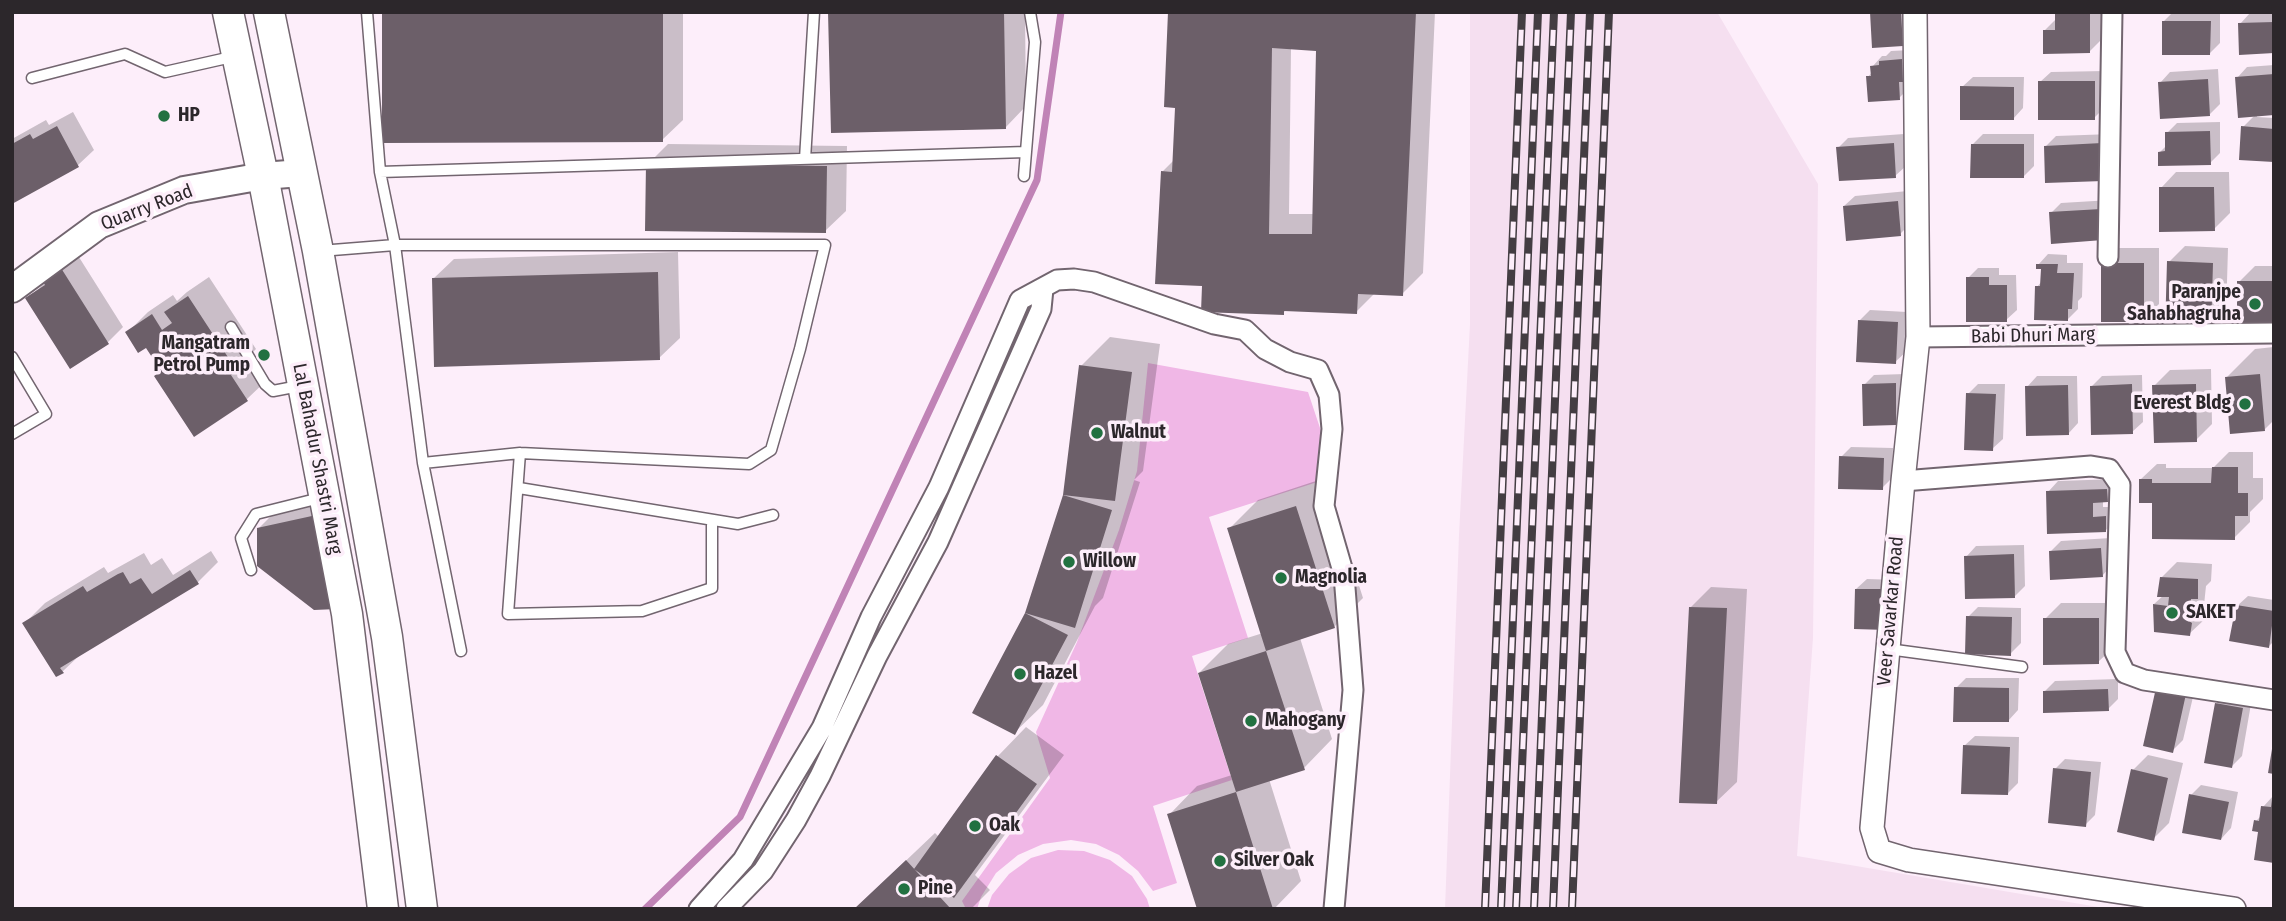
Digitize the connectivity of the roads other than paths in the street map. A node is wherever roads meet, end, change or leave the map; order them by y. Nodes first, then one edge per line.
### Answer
1 (228, 12) edge
2 (269, 12) edge
3 (367, 12) edge
4 (814, 12) edge
5 (1030, 12) edge
6 (1915, 12) edge
7 (2112, 12) edge
8 (236, 56) junction
9 (32, 78) dead end
10 (1026, 152) junction
11 (805, 159) junction
12 (380, 172) junction
13 (301, 173) junction
14 (263, 176) junction
15 (1024, 176) dead end
16 (395, 245) junction
17 (318, 251) junction
18 (2108, 257) dead end
19 (12, 289) edge
20 (1044, 289) junction
21 (231, 327) dead end
22 (2274, 333) edge
23 (1918, 337) junction
24 (12, 357) edge
25 (303, 385) junction
26 (12, 434) edge
27 (520, 453) junction
28 (423, 463) junction
29 (1903, 481) junction
30 (519, 488) junction
31 (324, 497) junction
32 (929, 507) junction
33 (950, 514) junction
34 (773, 515) dead end
35 (712, 520) junction
36 (251, 569) dead end
37 (1888, 649) junction
38 (461, 651) dead end
39 (2022, 667) dead end
40 (2274, 700) edge
41 (383, 909) edge
42 (422, 909) edge
43 (699, 909) edge
44 (726, 909) edge
45 (1334, 909) edge
46 (2234, 909) edge

1 - 8 main road, Lal Bahadur Shastri Marg
2 - 13 main road, Lal Bahadur Shastri Marg
3 - 12 lane
4 - 11 lane
5 - 10 lane
6 - 23 street, Veer Savarkar Road
7 - 18 street
8 - 9 lane
8 - 14 main road, Lal Bahadur Shastri Marg
10 - 11 lane
10 - 15 lane
11 - 12 lane
12 - 16 lane
13 - 14 main road, Quarry Road
13 - 17 main road, Lal Bahadur Shastri Marg
14 - 19 main road, Quarry Road
14 - 25 main road, Lal Bahadur Shastri Marg
16 - 17 lane
16 - 27 lane
16 - 28 lane
17 - 42 main road, Lal Bahadur Shastri Marg
20 - 32 street
20 - 33 street
20 - 45 street
21 - 25 lane
22 - 23 street, Babi Dhuri Marg
23 - 29 street, Veer Savarkar Road
24 - 26 lane
25 - 31 main road, Lal Bahadur Shastri Marg
27 - 28 lane
27 - 30 lane
28 - 38 lane
29 - 37 street, Veer Savarkar Road
29 - 40 street
30 - 35 lane
30 - 35 lane
31 - 36 lane
31 - 41 main road, Lal Bahadur Shastri Marg
32 - 33 street
32 - 43 street
33 - 44 street
34 - 35 lane
37 - 39 lane
37 - 46 street, Veer Savarkar Road

